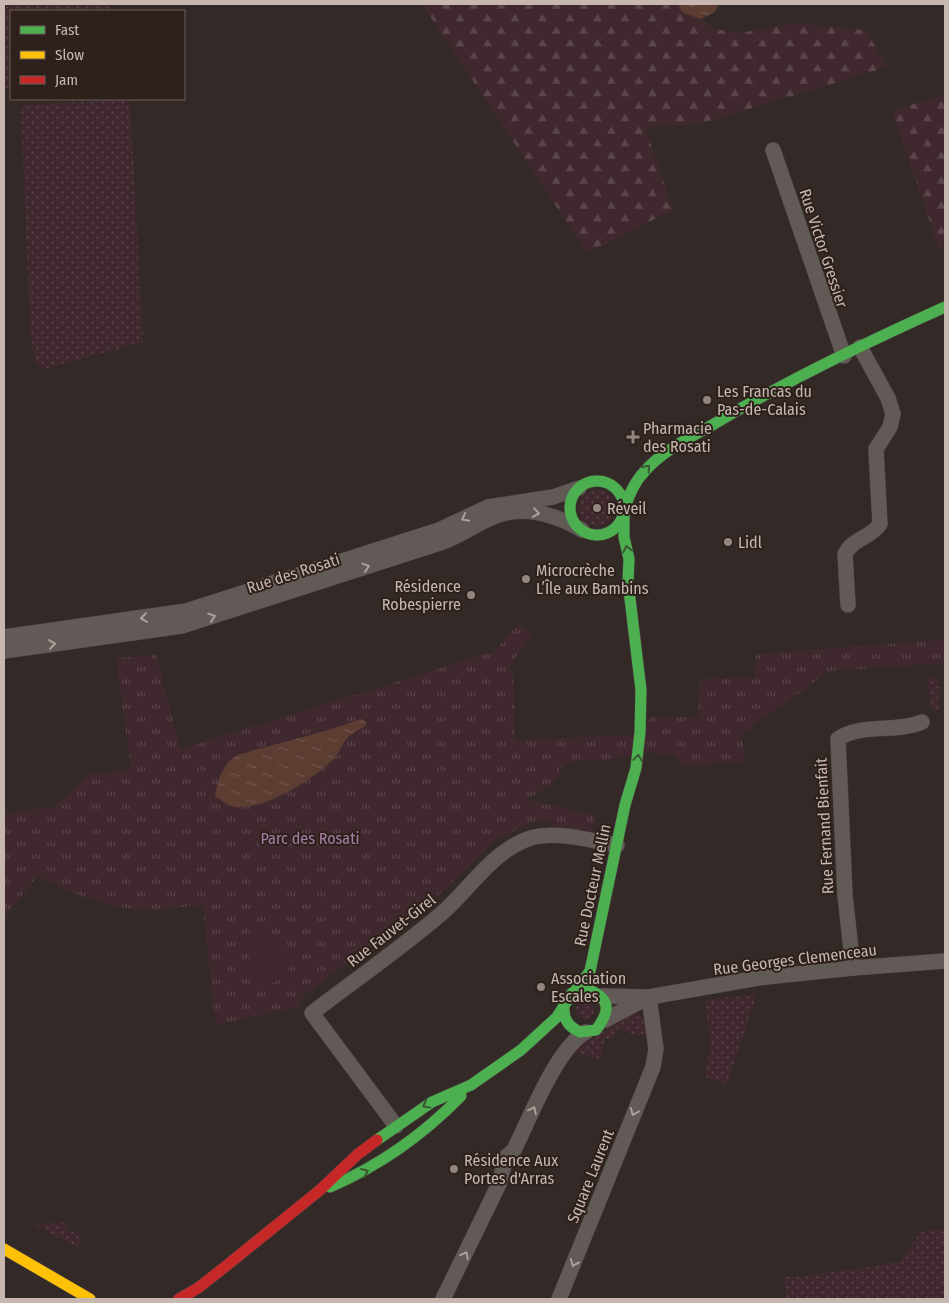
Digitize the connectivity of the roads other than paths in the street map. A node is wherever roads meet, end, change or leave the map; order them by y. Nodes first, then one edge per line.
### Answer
1 (772, 150) dead end
2 (945, 307) edge
3 (860, 347) junction
4 (844, 356) junction
5 (718, 421) junction
6 (642, 457) dead end
7 (618, 476) dead end
8 (598, 481) junction
9 (579, 488) junction
10 (624, 513) junction
11 (586, 532) junction
12 (607, 546) dead end
13 (616, 557) dead end
14 (628, 582) junction
15 (848, 605) dead end
16 (4, 637) edge
17 (4, 651) edge
18 (637, 664) junction
19 (629, 713) dead end
20 (922, 722) dead end
21 (625, 761) dead end
22 (625, 805) junction
23 (617, 845) junction
24 (945, 961) edge
25 (853, 968) junction
26 (590, 971) junction
27 (575, 991) junction
28 (601, 995) junction
29 (649, 997) junction
30 (564, 1004) junction
31 (605, 1020) junction
32 (583, 1032) junction
33 (521, 1050) junction
34 (471, 1085) junction
35 (396, 1126) junction
36 (320, 1190) junction
37 (4, 1249) edge
38 (4, 1253) edge
39 (195, 1294) edge
40 (66, 1299) edge
41 (90, 1299) edge
42 (179, 1299) edge
43 (443, 1299) edge
44 (559, 1299) edge

1 - 4 street, Rue Victor Gressier
2 - 3 street
3 - 4 street
3 - 15 street
4 - 5 street
5 - 6 street
10 -> 5 street
7 - 8 street
8 - 9 street
8 - 10 street
9 - 11 street
9 -> 16 street, Rue des Rosati
10 - 11 street
14 -> 10 street
11 - 12 street
17 -> 11 street, Rue des Rosati
13 - 14 street
14 - 18 street, Rue Docteur Mellin
18 - 19 street, Rue Docteur Mellin
22 -> 18 street, Rue Docteur Mellin
20 - 25 street, Rue Fernand Bienfait
21 - 22 street, Rue Docteur Mellin
22 - 23 street, Rue Docteur Mellin
23 - 26 street, Rue Docteur Mellin
23 - 35 street, Rue Fauvet-Girel
24 - 25 street, Rue Georges Clemenceau
25 - 29 street, Rue Georges Clemenceau
26 - 27 street
26 - 28 street
27 - 28 street
27 - 30 street
28 - 29 street
28 - 31 street
29 - 31 street
29 -> 44 street, Square Laurent
30 - 32 street
30 - 33 street
31 - 32 street
32 - 33 street
43 -> 32 street
33 - 34 street
34 -> 35 street
36 -> 34 street
35 - 36 street
36 - 39 street
37 - 41 street
38 - 40 street
39 - 42 street

